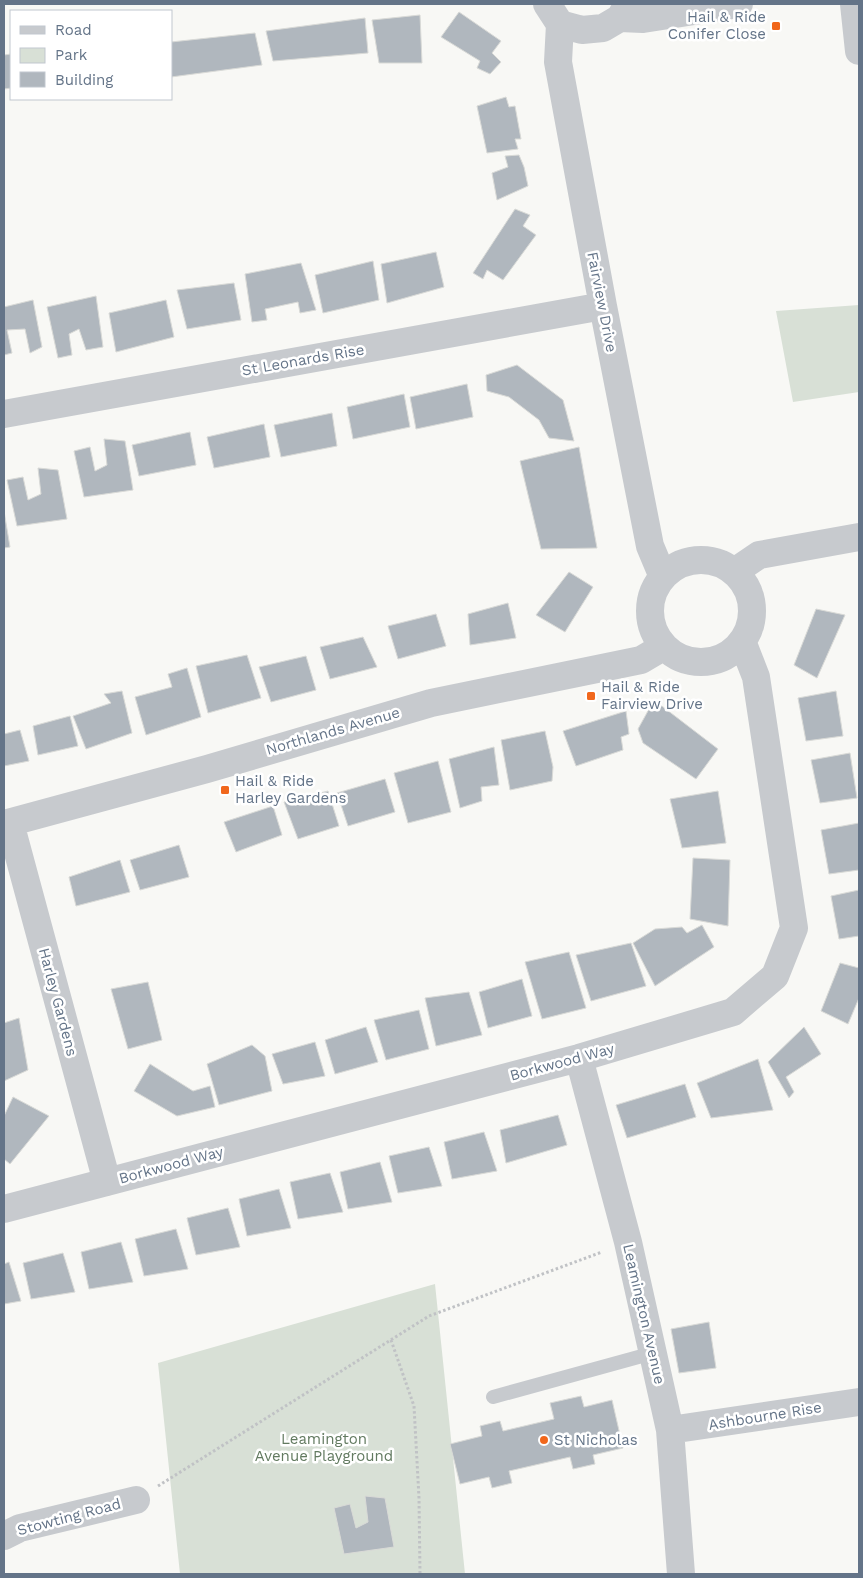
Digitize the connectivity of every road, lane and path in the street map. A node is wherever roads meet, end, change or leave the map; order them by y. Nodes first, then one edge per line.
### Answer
1 (739, 4) edge
2 (854, 4) edge
3 (624, 11) edge
4 (553, 14) edge
5 (859, 50) edge
6 (603, 306) junction
7 (4, 414) edge
8 (859, 537) edge
9 (734, 572) junction
10 (663, 577) junction
11 (742, 641) junction
12 (663, 647) junction
13 (7, 824) edge
14 (580, 1058) junction
15 (107, 1182) junction
16 (4, 1210) edge
17 (628, 1242) junction
18 (391, 1340) junction
19 (653, 1353) junction
20 (493, 1397) dead end
21 (859, 1402) edge
22 (670, 1430) junction
23 (136, 1500) joint
24 (4, 1536) edge
25 (420, 1574) edge
26 (681, 1574) edge

1 - 3 street
2 - 5 street
3 - 4 street
4 - 6 street, Fairview Drive
6 - 7 street, St Leonards Rise
6 - 10 street, Fairview Drive
8 - 9 street
9 - 10 street
9 - 11 street
10 - 12 street
11 - 12 street
11 - 14 street, Borkwood Way
12 - 13 street, Northlands Avenue
13 - 15 street, Harley Gardens
14 - 15 street, Borkwood Way
14 - 17 street, Leamington Avenue
15 - 16 street, Borkwood Way
17 - 18 path
17 - 19 street, Leamington Avenue
18 - 23 path
18 - 25 path
19 - 20 lane
19 - 22 street, Leamington Avenue
21 - 22 street, Ashbourne Rise
22 - 26 street, Leamington Avenue
23 - 24 street, Stowting Road

